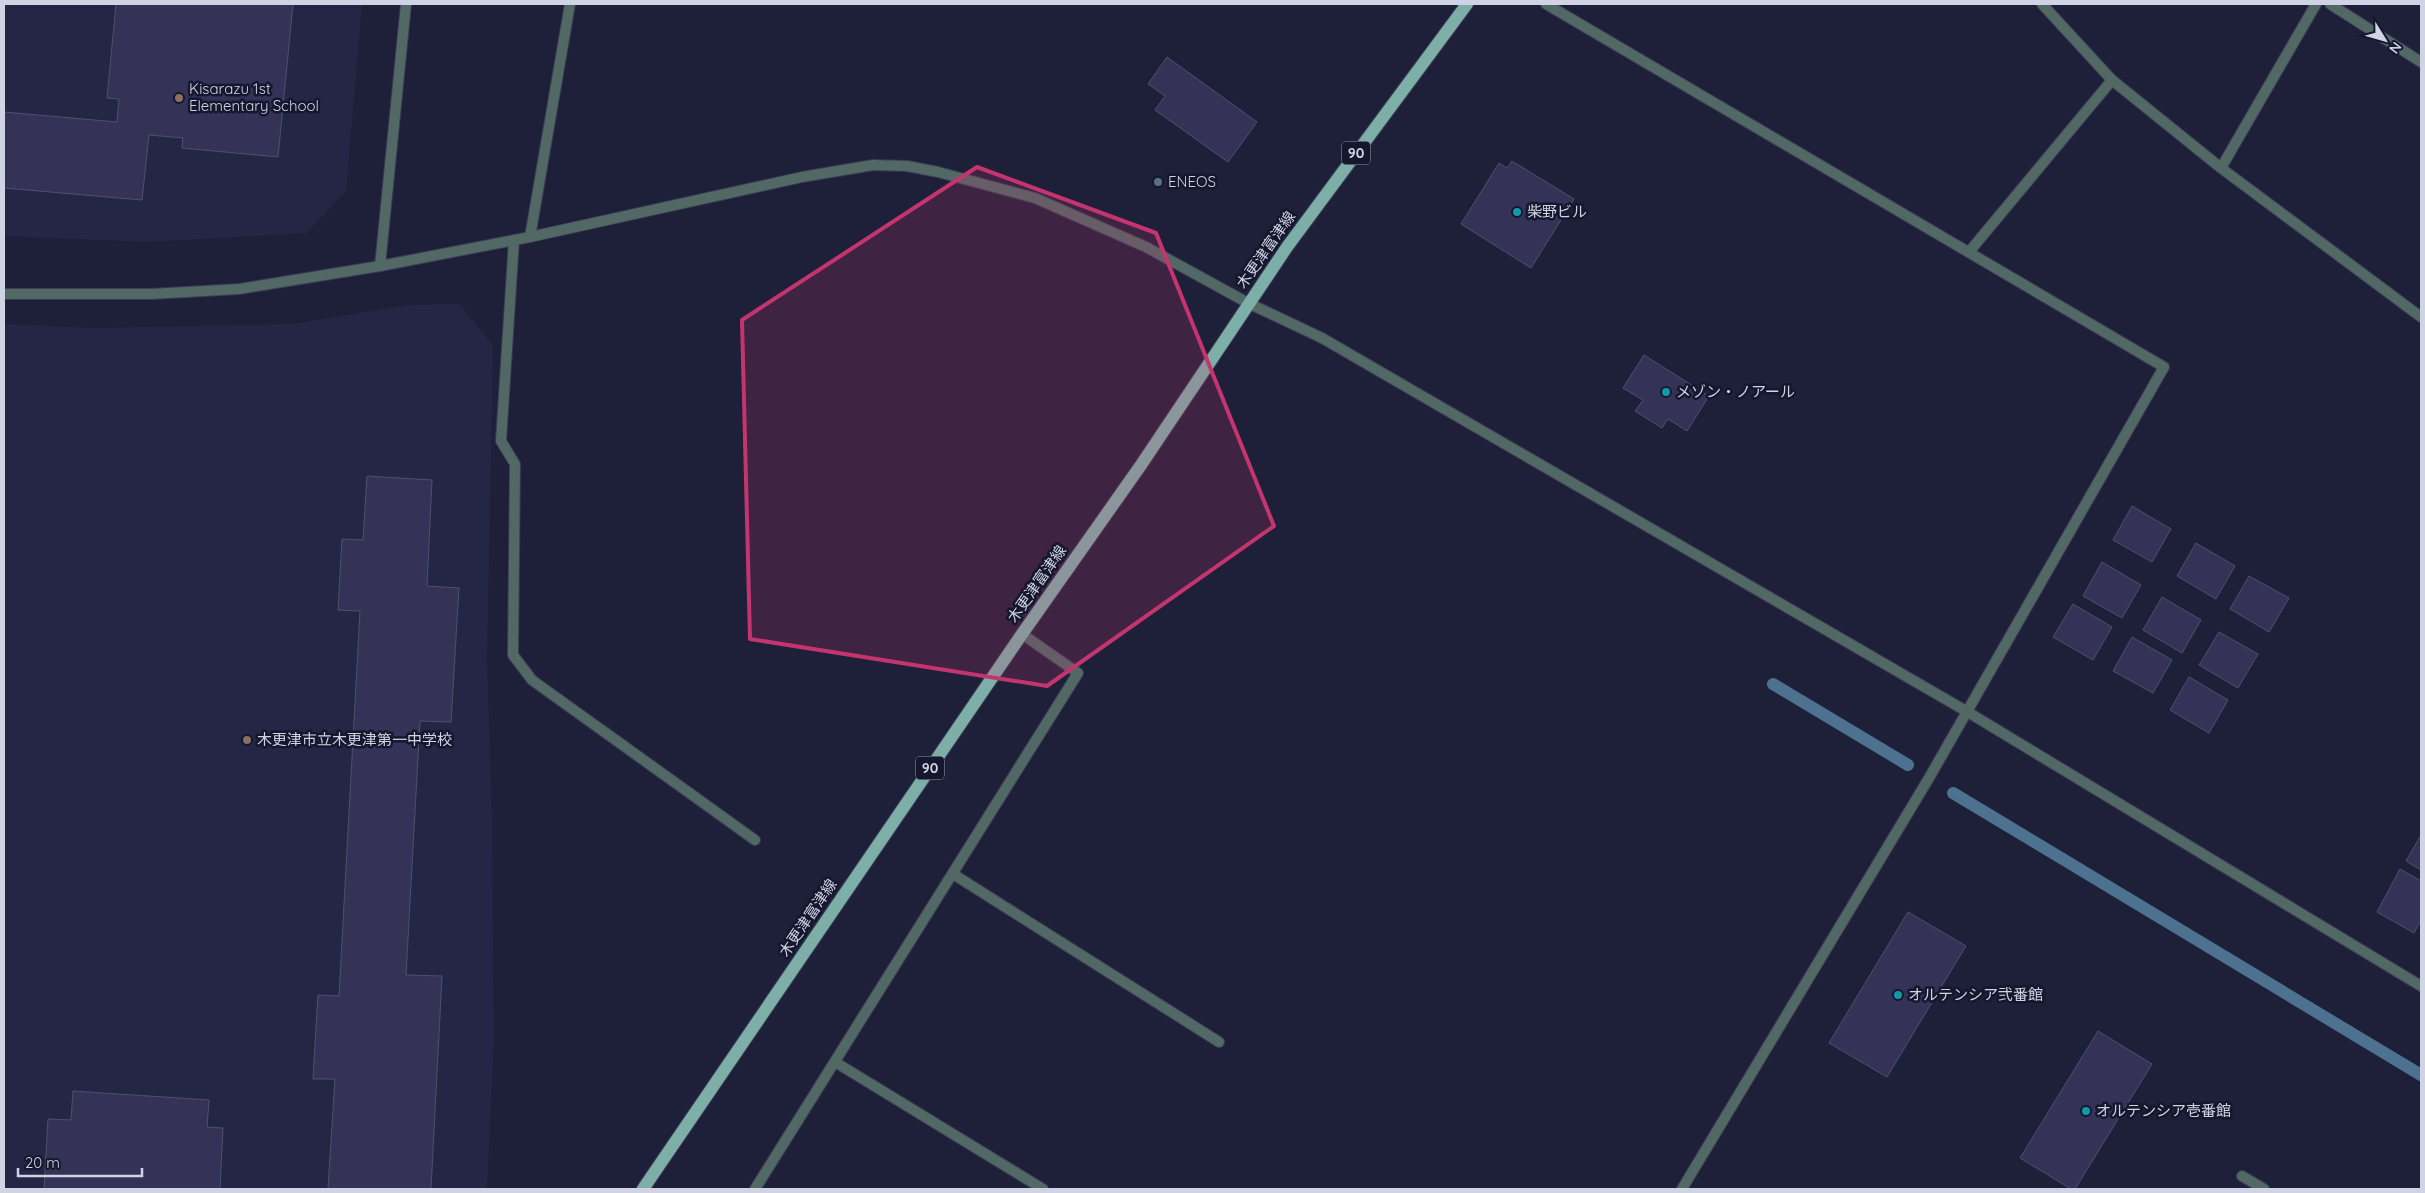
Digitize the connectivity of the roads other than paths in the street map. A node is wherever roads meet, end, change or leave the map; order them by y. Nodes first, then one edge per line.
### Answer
1 (406, 4) edge
2 (570, 4) edge
3 (1467, 4) edge
4 (1546, 4) edge
5 (2042, 4) edge
6 (2316, 4) edge
7 (2330, 4) edge
8 (2421, 62) edge
9 (2112, 80) junction
10 (2221, 168) junction
11 (530, 237) junction
12 (514, 240) junction
13 (1970, 252) junction
14 (380, 266) junction
15 (4, 294) edge
16 (1248, 303) junction
17 (2421, 317) edge
18 (1022, 634) junction
19 (1966, 711) junction
20 (755, 840) dead end
21 (953, 874) junction
22 (2421, 986) edge
23 (1219, 1042) dead end
24 (835, 1062) junction
25 (2242, 1176) dead end
26 (643, 1189) edge
27 (754, 1189) edge
28 (1043, 1189) edge
29 (1682, 1189) edge
30 (2264, 1189) edge

1 - 14 street
2 - 11 street
3 - 16 main road, 木更津富津線 / 90
4 - 13 street
5 - 9 street
6 - 10 street
7 - 8 street
9 - 10 street
9 - 13 street
10 - 17 street
11 - 12 street
11 - 16 street
12 - 14 street
12 - 20 street
13 - 19 street
14 - 15 street
16 - 18 main road, 木更津富津線 / 90
16 - 19 street
18 - 21 street
18 - 26 main road, 木更津富津線 / 90
19 - 22 street
19 - 29 street
21 - 23 street
21 - 24 street
24 - 27 street
24 - 28 street
25 - 30 street

